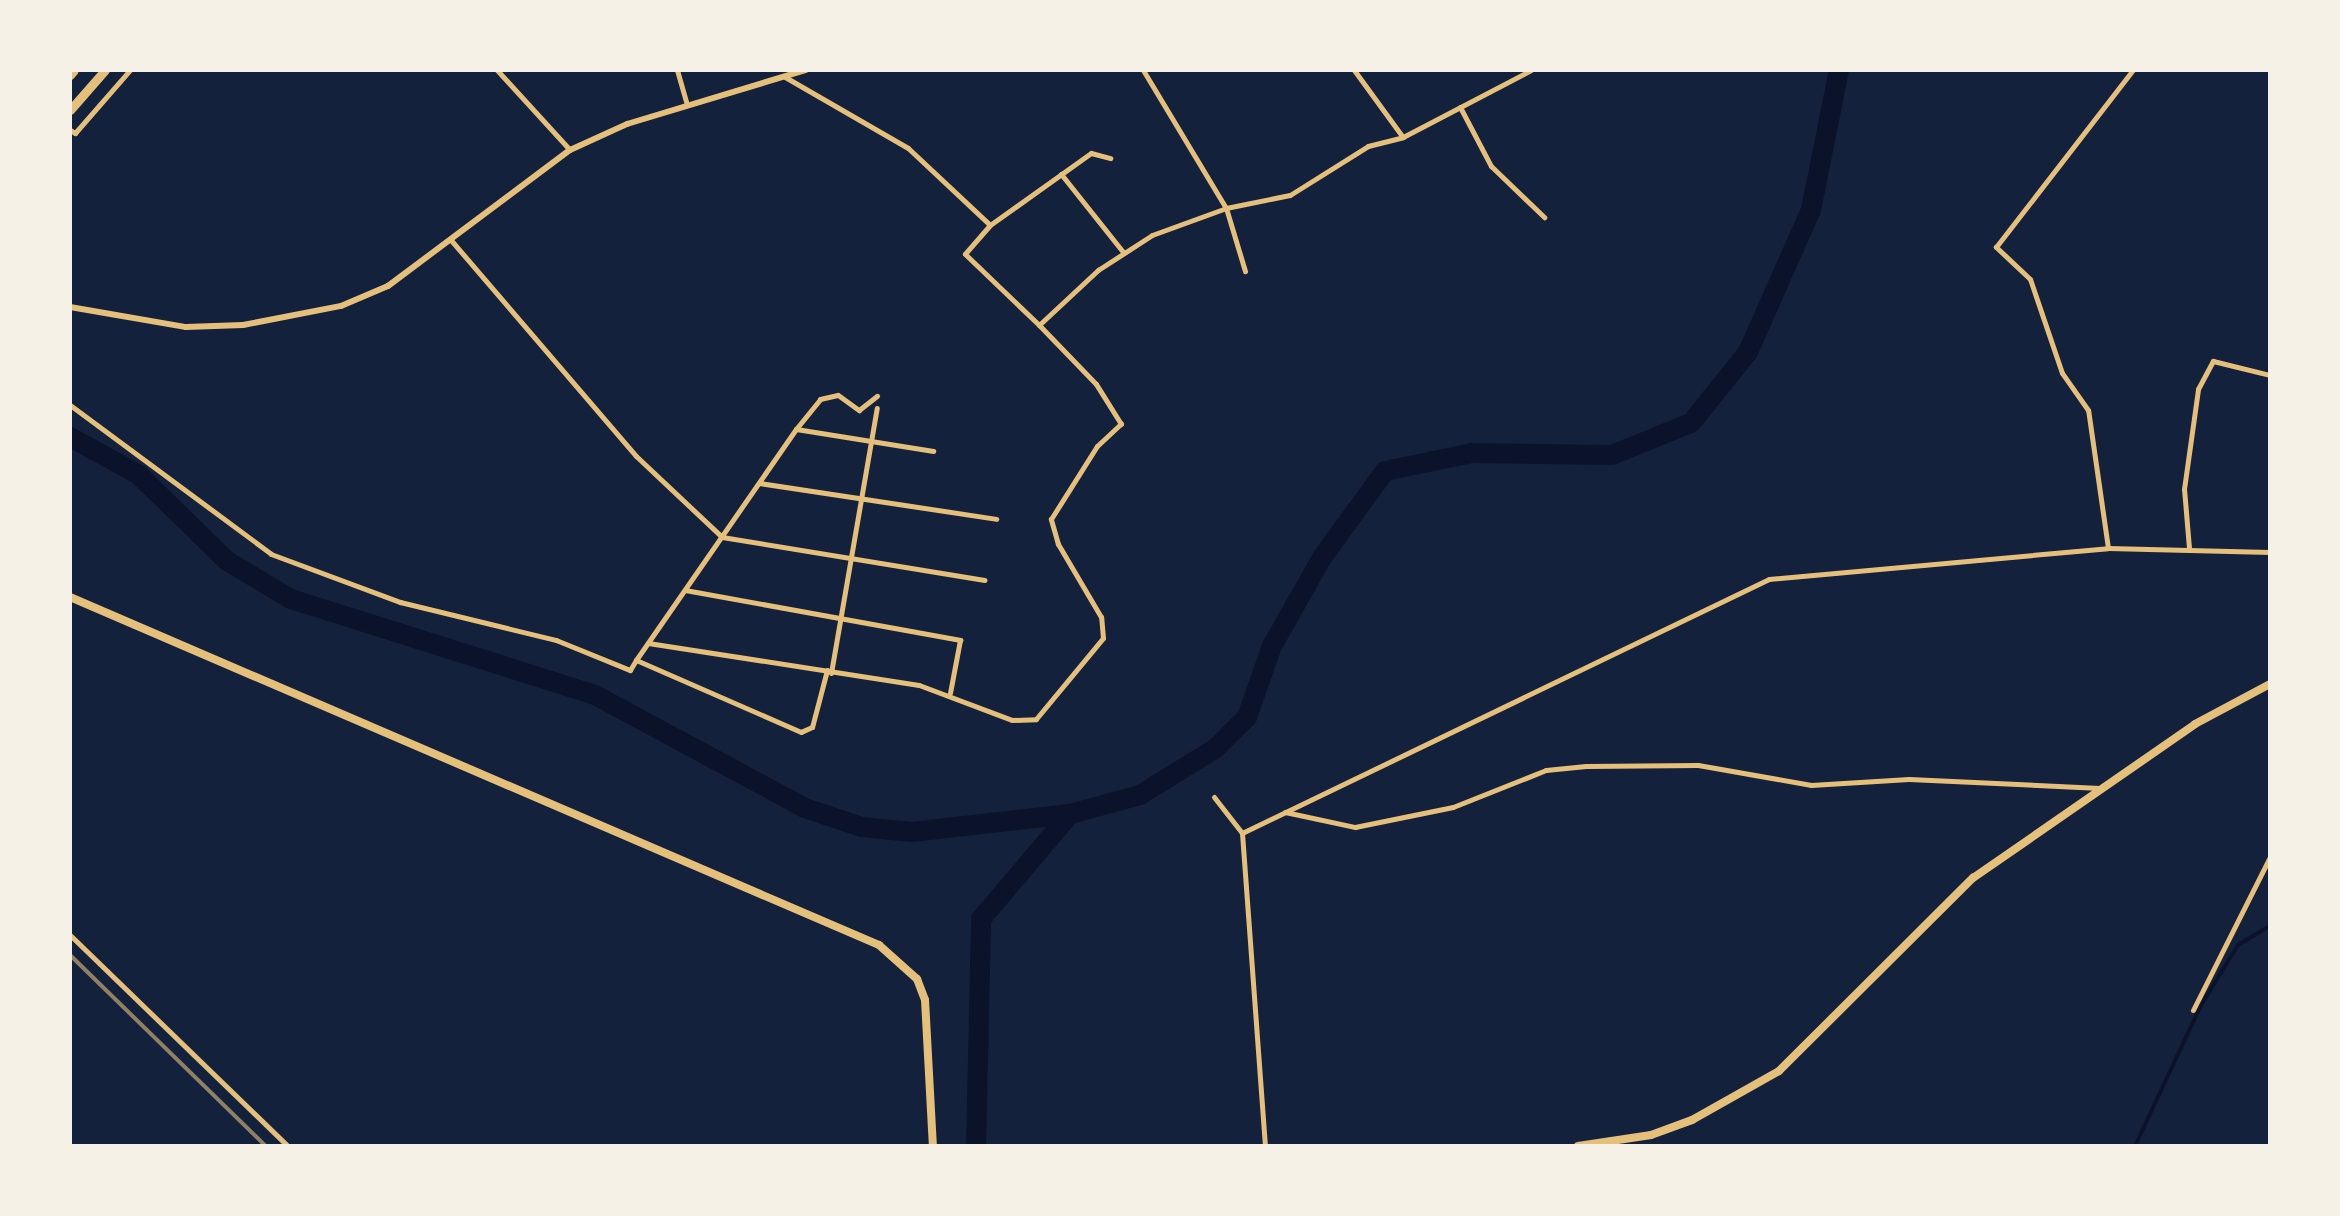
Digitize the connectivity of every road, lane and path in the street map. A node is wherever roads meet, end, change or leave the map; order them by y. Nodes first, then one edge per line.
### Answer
1 (104, 70) edge
2 (130, 70) edge
3 (497, 70) edge
4 (677, 70) edge
5 (806, 70) edge
6 (1143, 70) edge
7 (1354, 70) edge
8 (1531, 70) edge
9 (2133, 70) edge
10 (786, 77) junction
11 (686, 104) junction
12 (1460, 106) junction
13 (70, 110) edge
14 (70, 130) edge
15 (1402, 136) junction
16 (570, 150) junction
17 (1110, 158) dead end
18 (1062, 174) junction
19 (1226, 208) junction
20 (1544, 216) dead end
21 (990, 226) junction
22 (450, 239) junction
23 (1123, 252) junction
24 (1246, 271) dead end
25 (70, 307) edge
26 (1040, 325) junction
27 (2270, 375) edge
28 (878, 396) dead end
29 (70, 405) edge
30 (877, 408) dead end
31 (796, 430) junction
32 (870, 442) junction
33 (933, 451) dead end
34 (759, 483) junction
35 (860, 498) junction
36 (996, 519) dead end
37 (722, 537) junction
38 (2108, 548) junction
39 (2189, 548) junction
40 (2270, 552) edge
41 (850, 558) junction
42 (984, 580) dead end
43 (684, 590) junction
44 (70, 597) edge
45 (840, 619) junction
46 (648, 642) junction
47 (636, 660) junction
48 (829, 672) junction
49 (2270, 684) edge
50 (950, 694) junction
51 (2102, 788) junction
52 (1214, 797) dead end
53 (1284, 812) junction
54 (1242, 833) junction
55 (2270, 857) edge
56 (70, 935) edge
57 (2192, 1010) dead end
58 (288, 1146) edge
59 (933, 1146) edge
60 (1265, 1146) edge
61 (1578, 1146) edge

1 - 13 highway
2 - 14 street
3 - 16 street
4 - 11 street
5 - 10 street
6 - 19 street
7 - 15 street
8 - 12 street
9 - 38 street
10 - 11 street
10 - 21 street
11 - 16 street
12 - 15 street
12 - 20 street
15 - 19 street
16 - 22 street
17 - 18 street
18 - 21 street
18 - 23 street
19 - 23 street
19 - 24 street
21 - 26 street
22 - 25 street
22 - 37 street
23 - 26 street
26 - 50 street
27 - 39 street
28 - 31 street
29 - 47 street
30 - 32 street
31 - 32 street
31 - 34 street
32 - 33 street
32 - 35 street
34 - 35 street
34 - 37 street
35 - 36 street
35 - 41 street
37 - 41 street
37 - 43 street
38 - 39 street
38 - 53 street
39 - 40 street
41 - 42 street
41 - 45 street
43 - 45 street
43 - 46 street
44 - 59 main road
45 - 48 street
45 - 50 street
46 - 47 street
46 - 48 street
47 - 48 street
48 - 50 street
49 - 51 main road
51 - 53 street
51 - 61 main road
52 - 54 street
53 - 54 street
54 - 60 street
55 - 57 street
56 - 58 street

